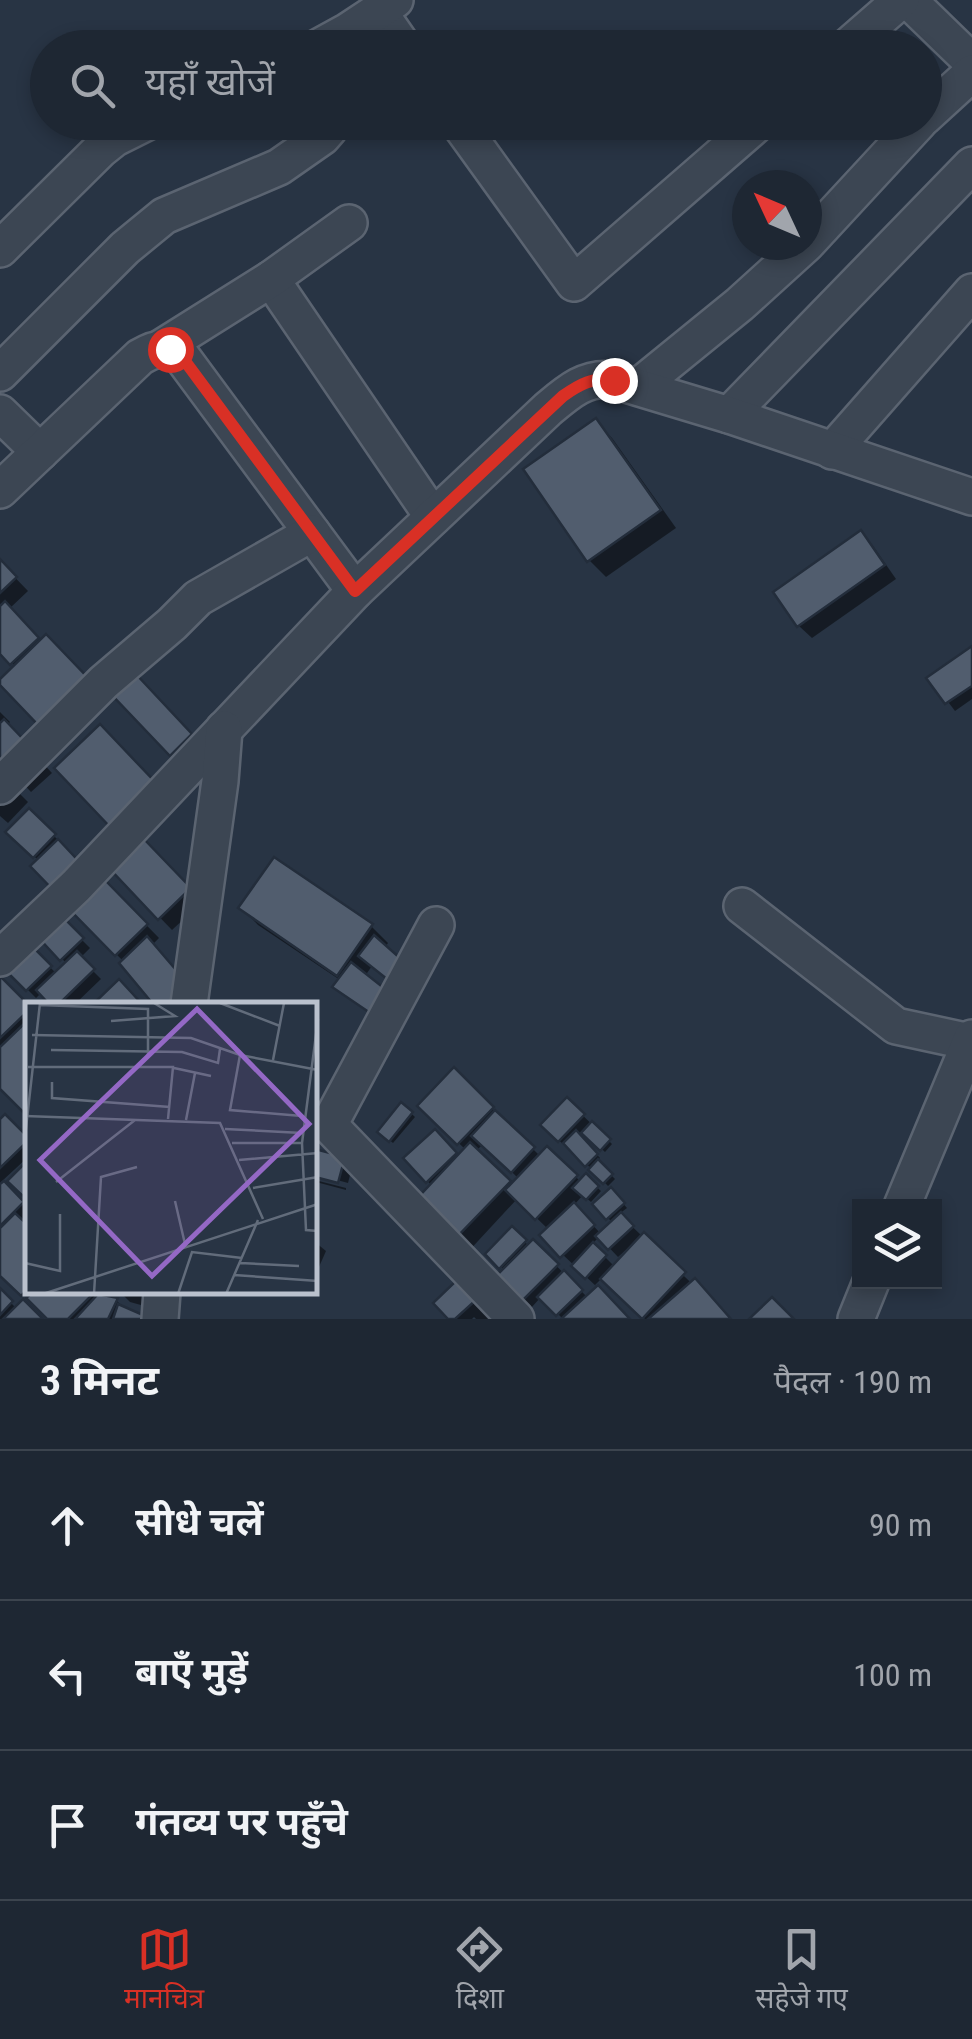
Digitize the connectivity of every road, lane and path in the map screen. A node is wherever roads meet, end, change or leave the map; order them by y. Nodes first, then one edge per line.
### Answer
1 (904, 0) edge
2 (387, 6) edge
3 (347, 30) edge
4 (397, 30) edge
5 (868, 30) edge
6 (937, 30) edge
7 (942, 35) edge
8 (972, 62) edge
9 (972, 74) edge
10 (942, 102) edge
11 (112, 140) edge
12 (318, 140) edge
13 (471, 140) edge
14 (738, 140) edge
15 (903, 140) edge
16 (972, 165) edge
17 (349, 222) dead end
18 (822, 227) edge
19 (0, 249) edge
20 (788, 260) edge
21 (271, 278) junction
22 (972, 292) edge
23 (160, 348) junction
24 (0, 374) edge
25 (638, 388) junction
26 (0, 413) edge
27 (729, 415) junction
28 (832, 451) junction
29 (40, 452) junction
30 (0, 490) edge
31 (972, 496) edge
32 (433, 517) junction
33 (312, 534) junction
34 (355, 591) junction
35 (224, 729) junction
36 (0, 786) edge
37 (742, 906) dead end
38 (436, 924) dead end
39 (0, 958) edge
40 (188, 1002) edge
41 (971, 1040) edge
42 (905, 1199) edge
43 (868, 1289) edge
44 (162, 1294) edge
45 (160, 1319) edge
46 (516, 1319) edge
47 (856, 1319) edge

1 - 5 street
1 - 6 street
2 - 3 street
2 - 4 street
7 - 8 street
9 - 10 street
11 - 19 street
12 - 24 street
13 - 14 street
15 - 18 street
16 - 27 street
17 - 21 street
20 - 25 street
21 - 23 street
21 - 32 street
22 - 28 street
23 - 29 street
23 - 33 street
25 - 27 street
25 - 32 street
26 - 29 street
27 - 28 street
28 - 31 street
29 - 30 street
32 - 34 street
33 - 34 street
33 - 36 street
34 - 35 street
35 - 39 street
35 - 40 street
37 - 41 street
38 - 46 street
41 - 42 street
43 - 47 street
44 - 45 street

